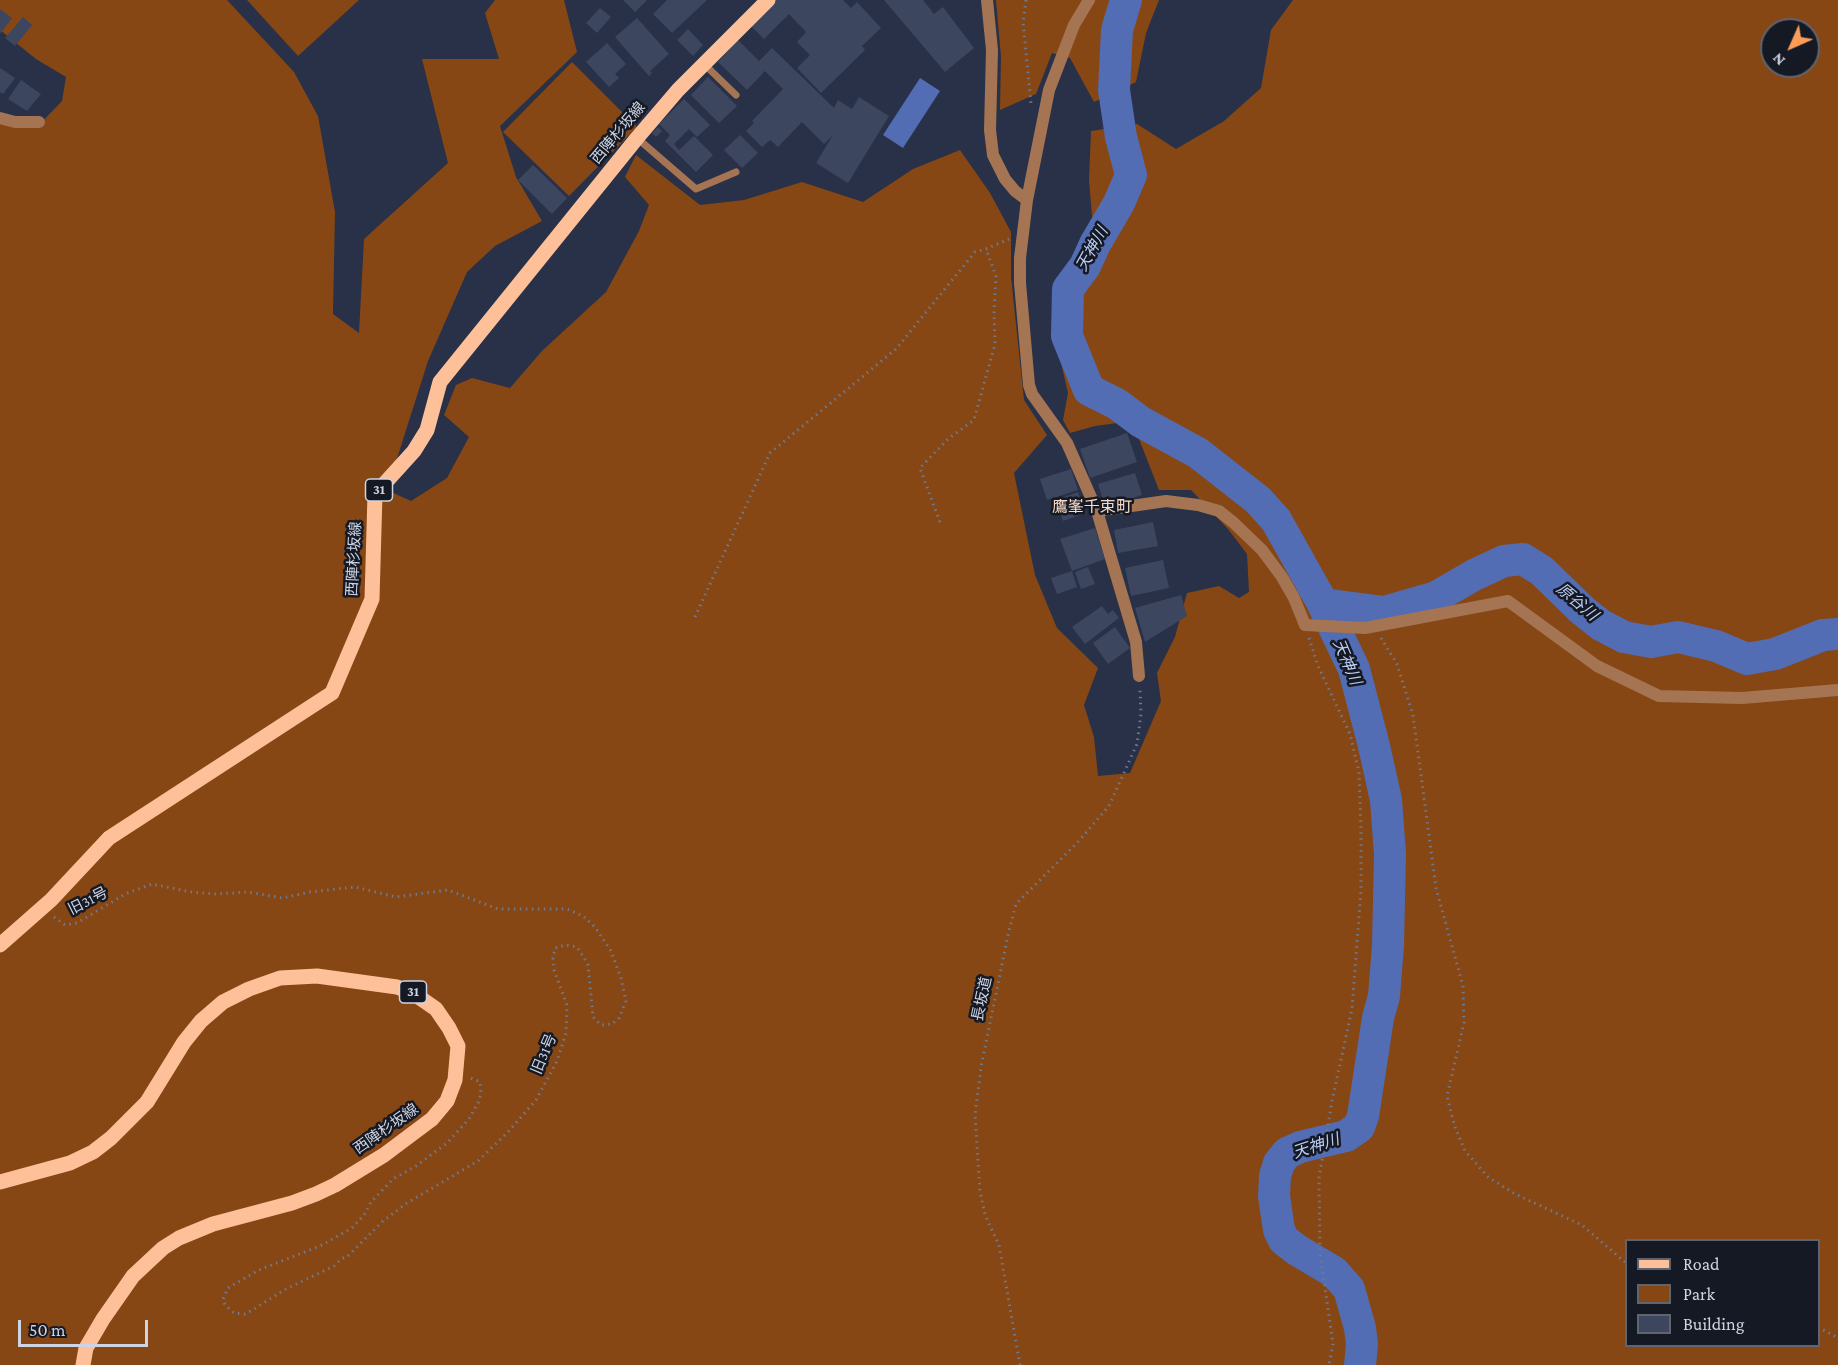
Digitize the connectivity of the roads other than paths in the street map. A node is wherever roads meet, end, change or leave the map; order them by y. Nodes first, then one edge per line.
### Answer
1 (768, 0) edge
2 (987, 0) edge
3 (1089, 0) edge
4 (704, 64) junction
5 (736, 95) dead end
6 (0, 118) edge
7 (39, 122) dead end
8 (637, 138) junction
9 (736, 172) dead end
10 (1027, 200) junction
11 (1097, 511) junction
12 (1139, 675) road end
13 (1838, 690) edge
14 (0, 945) edge
15 (0, 1182) edge
16 (83, 1365) edge

1 - 4 main road, 西陣杉坂線 / 31
2 - 10 street
3 - 10 street
4 - 5 lane
4 - 8 main road, 西陣杉坂線 / 31
6 - 7 street
8 - 9 lane
8 - 14 main road, 西陣杉坂線 / 31
10 - 11 street
11 - 12 street
11 - 13 street
15 - 16 main road, 西陣杉坂線 / 31

